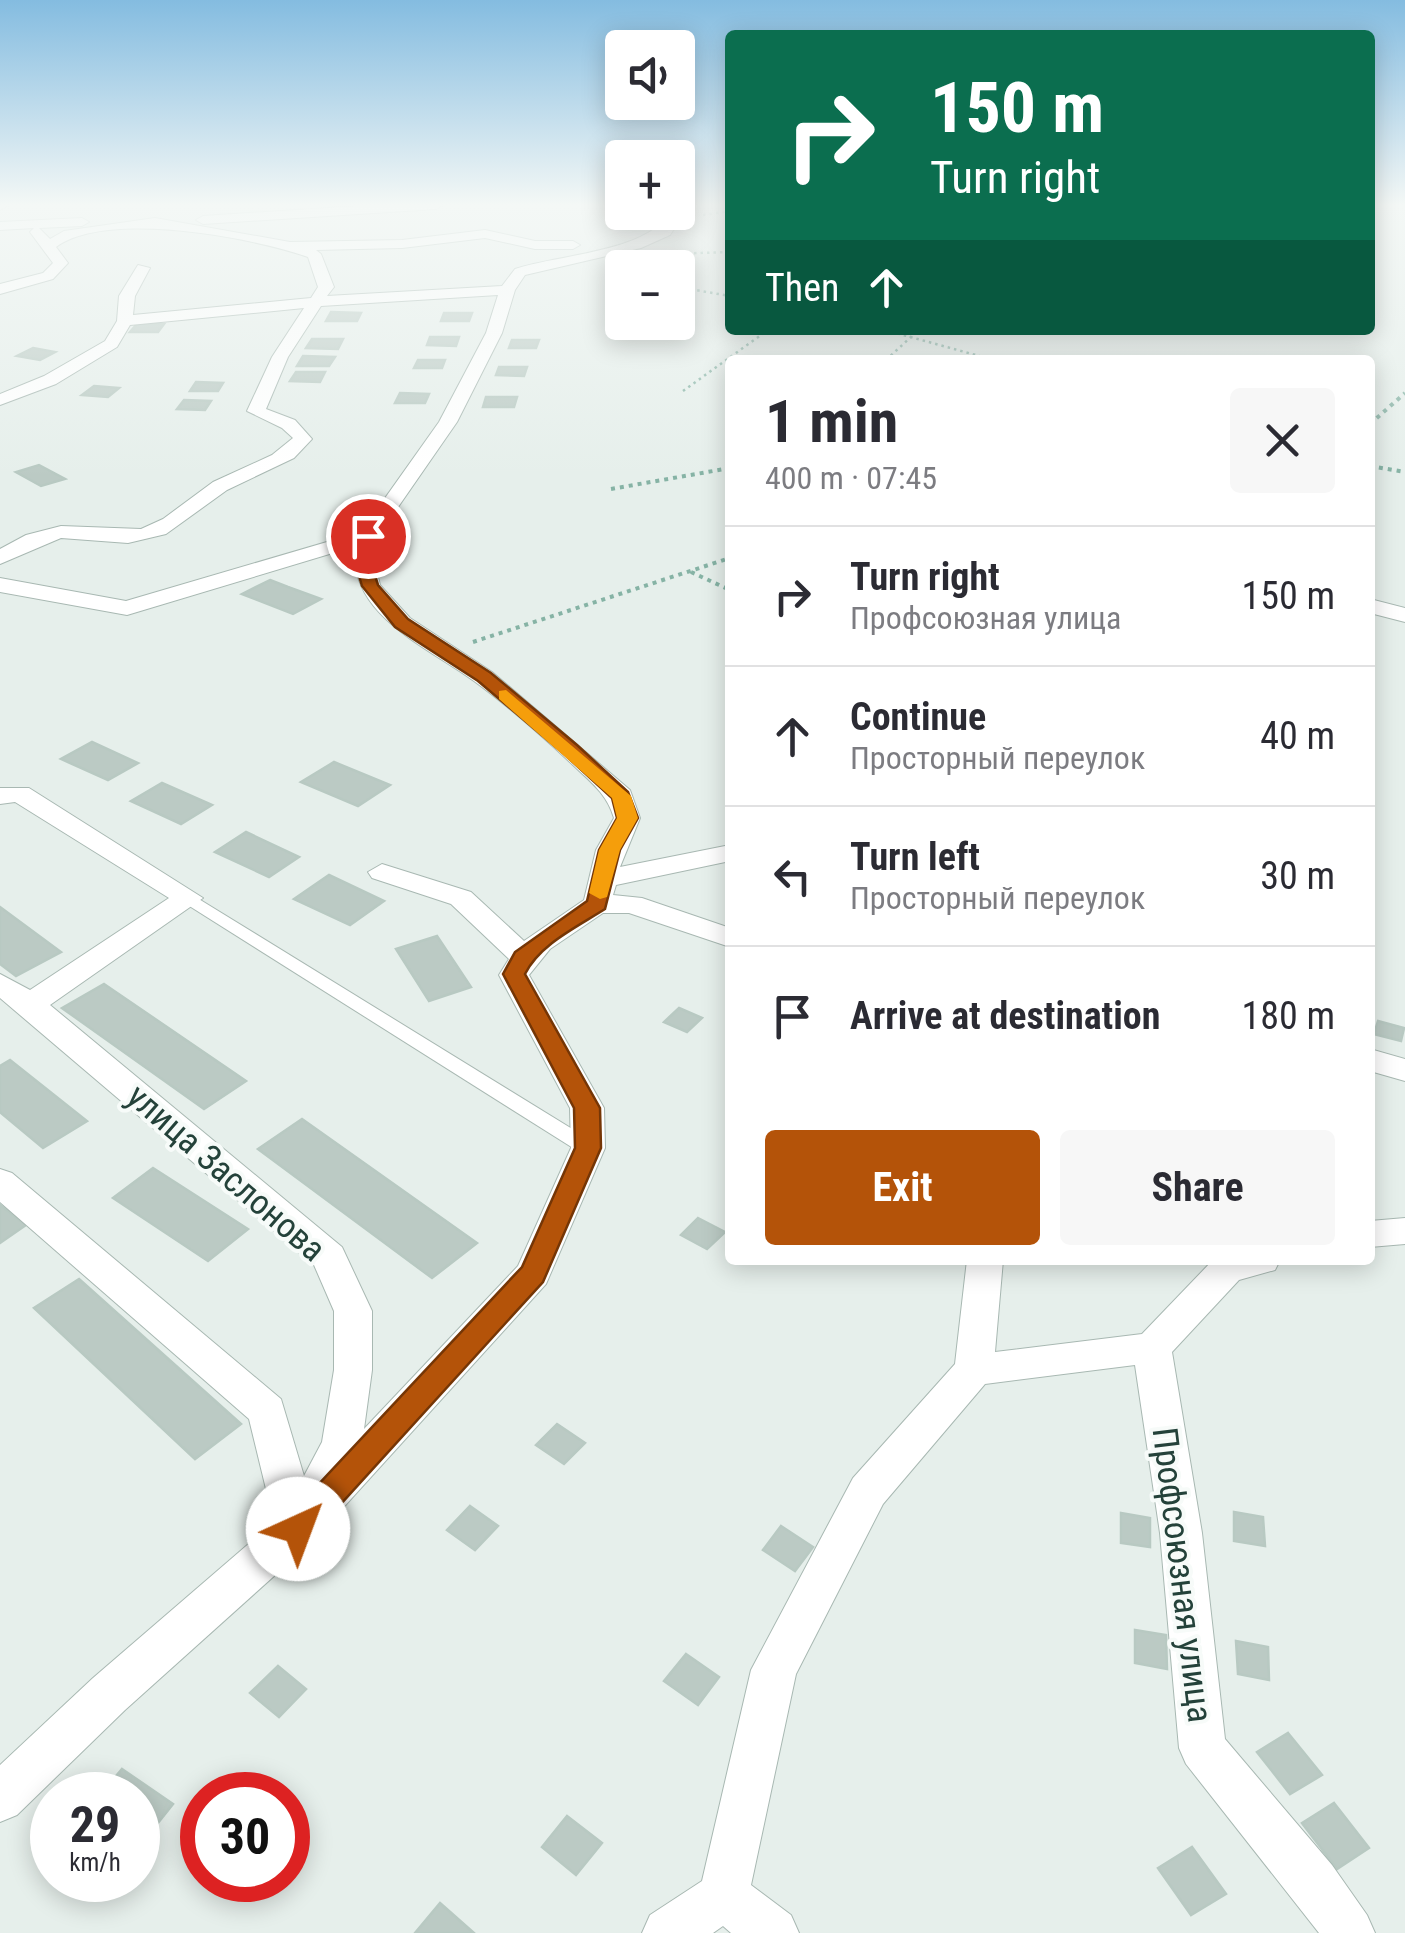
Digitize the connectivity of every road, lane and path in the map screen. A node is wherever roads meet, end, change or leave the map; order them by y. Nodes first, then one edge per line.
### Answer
1 (127, 295) edge
2 (322, 295) edge
3 (418, 295) edge
4 (505, 295) edge
5 (320, 301) junction
6 (124, 321) junction
7 (761, 335) edge
8 (908, 335) edge
9 (912, 336) junction
10 (734, 355) edge
11 (891, 355) edge
12 (977, 355) edge
13 (725, 361) edge
14 (684, 391) dead end
15 (1405, 392) edge
16 (0, 400) edge
17 (1375, 419) edge
18 (1375, 467) edge
19 (725, 469) edge
20 (1405, 472) edge
21 (611, 489) dead end
22 (368, 536) junction
23 (0, 558) edge
24 (725, 559) edge
25 (689, 570) junction
26 (0, 585) edge
27 (725, 588) edge
28 (1375, 607) edge
29 (1405, 615) edge
30 (442, 652) junction
31 (0, 796) edge
32 (725, 854) edge
33 (382, 872) dead end
34 (600, 892) junction
35 (189, 898) junction
36 (725, 936) edge
37 (523, 956) junction
38 (15, 994) edge
39 (1375, 1061) edge
40 (1405, 1070) edge
41 (588, 1148) junction
42 (0, 1182) edge
43 (1405, 1230) edge
44 (1375, 1233) edge
45 (984, 1265) edge
46 (1240, 1265) edge
47 (1152, 1348) junction
48 (974, 1370) junction
49 (298, 1529) junction
50 (0, 1798) edge
51 (724, 1896) junction
52 (668, 1933) edge
53 (774, 1933) edge
54 (1349, 1933) edge

1 - 6 street
2 - 5 street
3 - 5 street
4 - 22 street
5 - 6 street
5 - 23 street
6 - 16 street
7 - 10 path
8 - 9 path
9 - 11 path
9 - 12 path
13 - 14 path
15 - 17 path
18 - 20 path
19 - 21 path
22 - 26 street
22 - 30 street
24 - 25 path
25 - 27 path
25 - 30 path
28 - 29 street
30 - 34 street
31 - 35 street
32 - 34 street
33 - 37 street
34 - 36 street
34 - 37 street
35 - 38 street
35 - 41 lane
37 - 41 street
38 - 49 street, улица Заслонова
39 - 40 street
41 - 49 street
42 - 49 street
43 - 44 street
45 - 48 street
46 - 47 street
47 - 48 street
47 - 54 street, Профсоюзная улица
48 - 51 street
49 - 50 street
51 - 52 street
51 - 53 street

